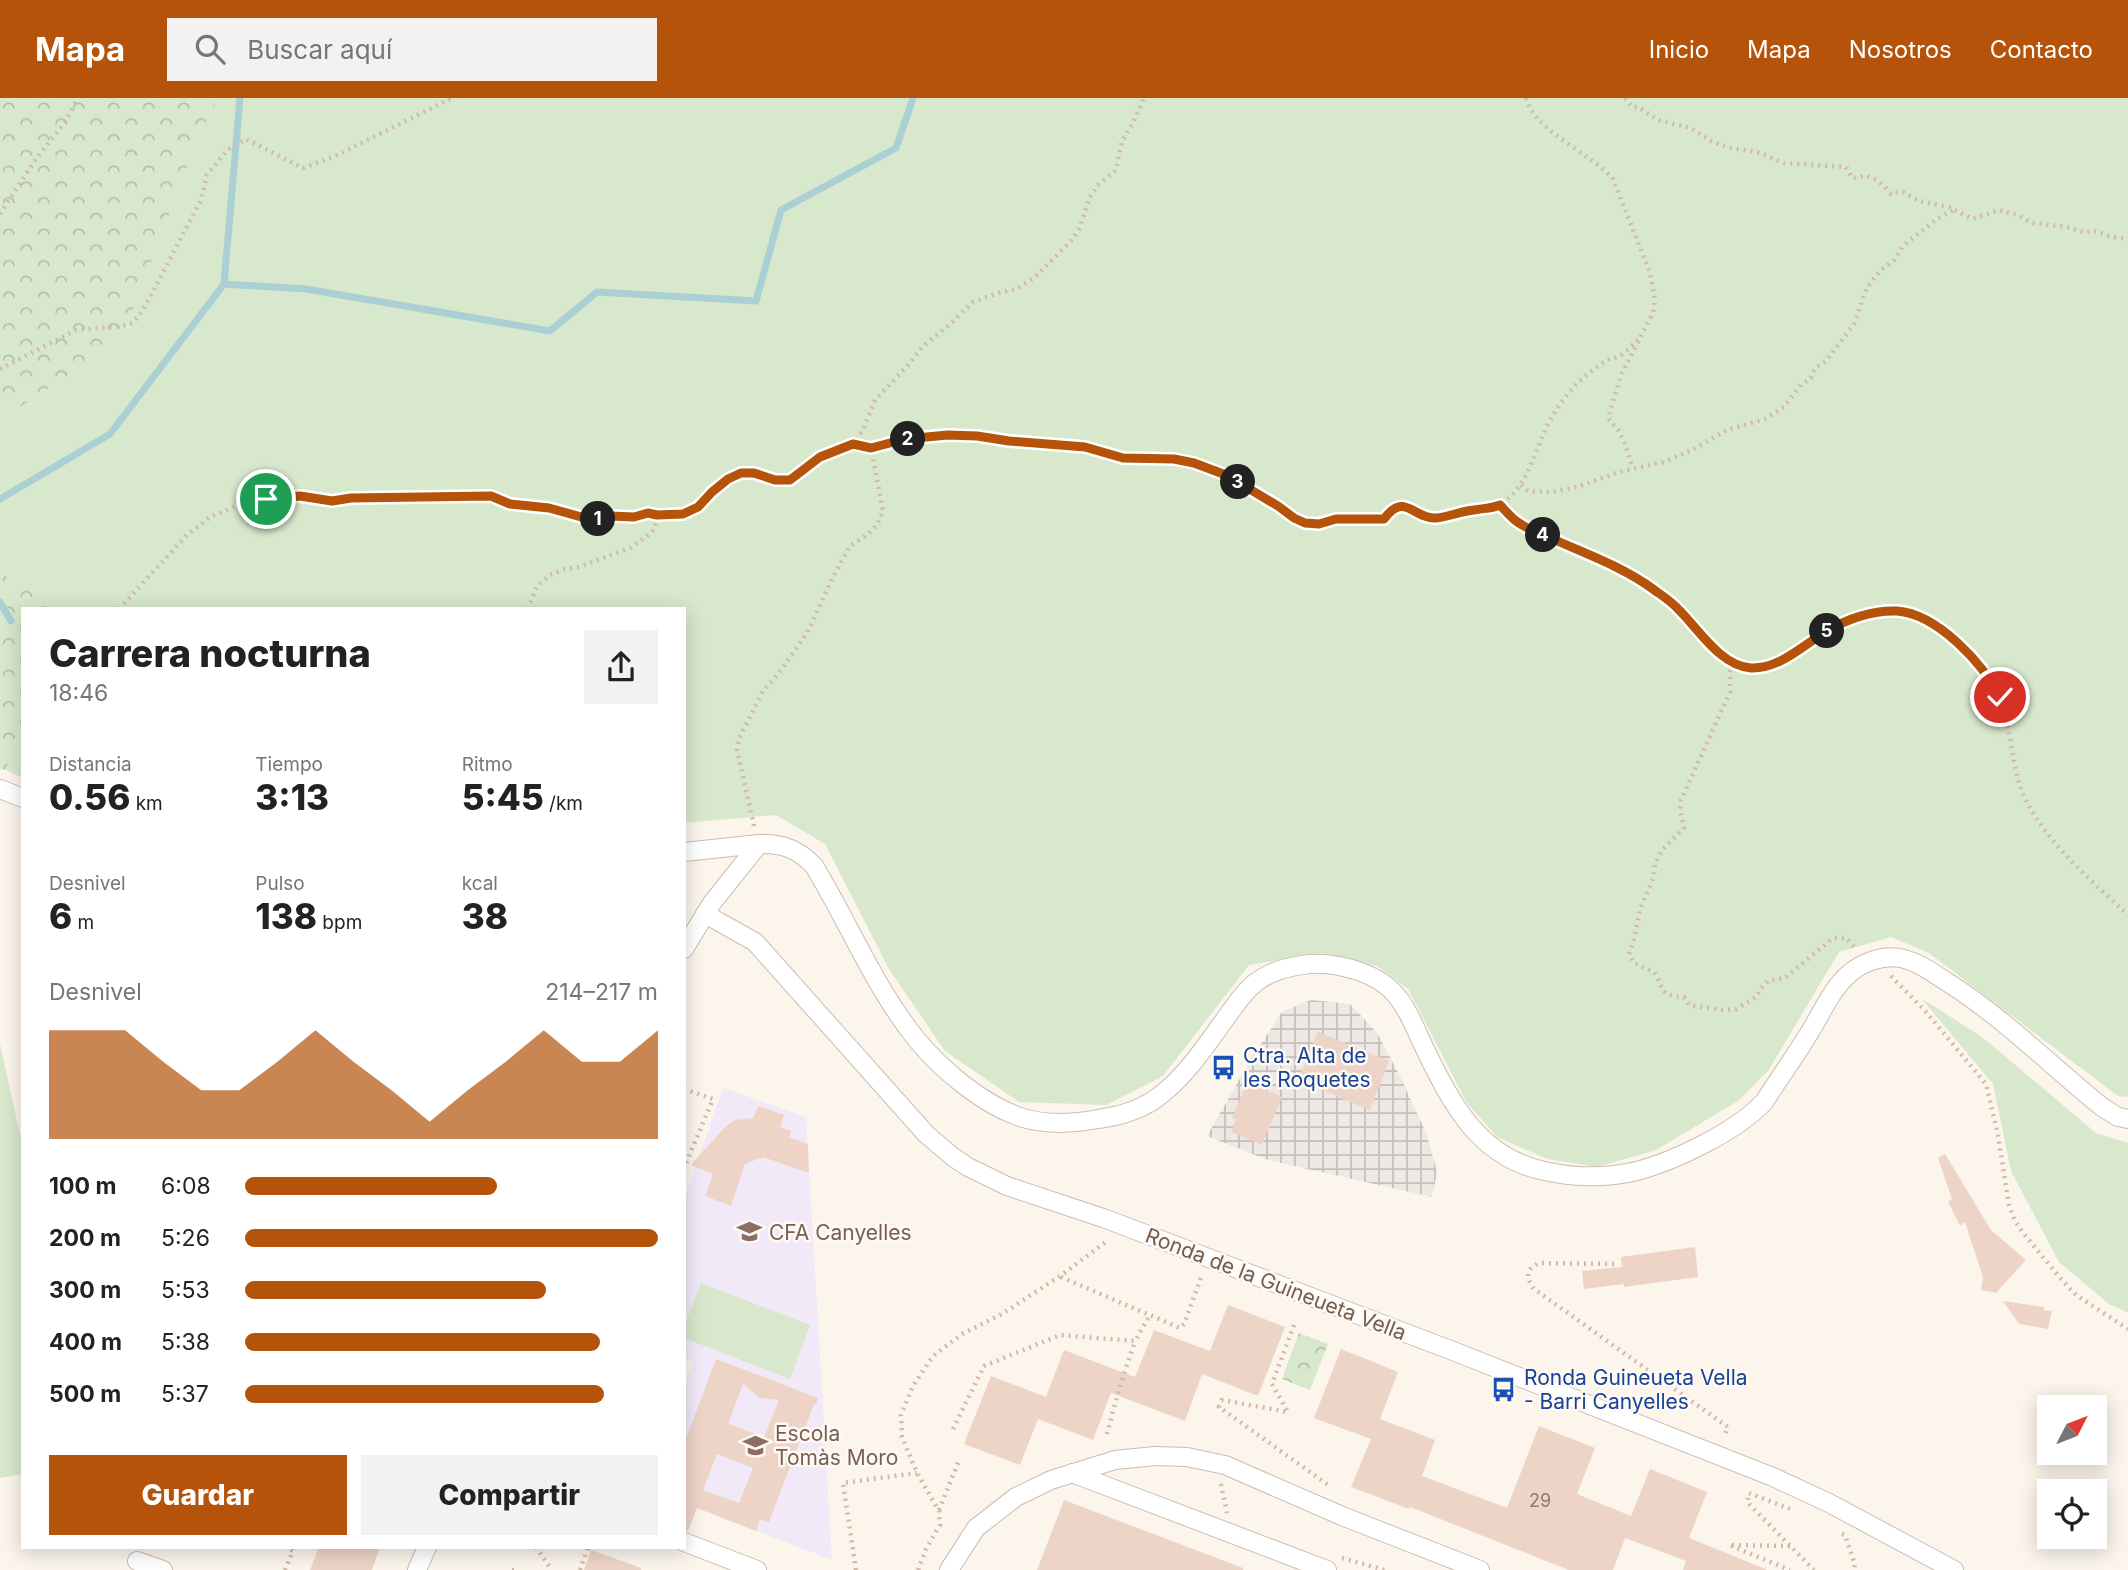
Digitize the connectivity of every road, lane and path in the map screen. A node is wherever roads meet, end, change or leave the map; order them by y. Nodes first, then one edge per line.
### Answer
1 (78, 98) edge
2 (452, 98) edge
3 (1144, 98) edge
4 (1526, 98) edge
5 (1625, 98) edge
6 (1954, 210) junction
7 (0, 214) edge
8 (2128, 240) edge
9 (1638, 340) junction
10 (0, 369) edge
11 (853, 444) junction
12 (871, 448) junction
13 (1633, 468) junction
14 (1521, 485) junction
15 (1500, 505) junction
16 (657, 515) junction
17 (121, 607) edge
18 (529, 607) edge
19 (1734, 664) junction
20 (0, 789) edge
21 (21, 797) edge
22 (759, 845) junction
23 (686, 852) edge
24 (705, 914) junction
25 (2128, 915) edge
26 (686, 946) edge
27 (1874, 960) junction
28 (686, 1090) edge
29 (2128, 1119) edge
30 (686, 1163) edge
31 (1110, 1238) dead end
32 (1614, 1264) dead end
33 (1060, 1276) junction
34 (1200, 1281) dead end
35 (1150, 1315) junction
36 (1294, 1325) dead end
37 (2128, 1329) edge
38 (1135, 1341) junction
39 (953, 1429) dead end
40 (1107, 1434) dead end
41 (1724, 1437) dead end
42 (960, 1458) dead end
43 (917, 1473) junction
44 (1072, 1474) junction
45 (1220, 1480) dead end
46 (1331, 1487) dead end
47 (939, 1511) junction
48 (1796, 1512) dead end
49 (1230, 1524) dead end
50 (1832, 1529) dead end
51 (686, 1543) edge
52 (1790, 1546) junction
53 (290, 1549) edge
54 (426, 1549) edge
55 (537, 1549) edge
56 (587, 1549) edge
57 (133, 1559) edge
58 (163, 1570) edge
59 (285, 1570) edge
60 (417, 1570) edge
61 (552, 1570) edge
62 (580, 1570) edge
63 (757, 1570) edge
64 (856, 1570) edge
65 (918, 1570) edge
66 (949, 1570) edge
67 (1327, 1570) edge
68 (1480, 1570) edge
69 (1790, 1570) edge
70 (1814, 1570) edge
71 (1854, 1570) edge
72 (1954, 1570) edge

1 - 7 path
2 - 10 path
3 - 11 path
4 - 9 path
5 - 6 path
6 - 8 path
6 - 13 path
9 - 13 path
9 - 14 path
11 - 12 path
11 - 16 path
12 - 15 path
12 - 22 path
13 - 14 path
14 - 15 path
15 - 19 path
16 - 17 path
16 - 18 path
19 - 25 path
19 - 27 path
20 - 21 street
22 - 23 street
22 - 24 street
22 - 27 street
24 - 26 street
24 - 72 street, Ronda de la Guineueta Vella
27 - 29 street
27 - 37 path
28 - 30 path
31 - 33 path
32 - 41 path
33 - 35 path
33 - 43 path
34 - 35 path
35 - 38 path
36 - 46 path
38 - 39 path
38 - 40 path
42 - 47 path
43 - 47 path
43 - 64 path
44 - 66 street
44 - 67 street
44 - 68 street
45 - 49 path
47 - 65 path
48 - 52 path
50 - 71 path
51 - 63 street
52 - 69 path
52 - 70 path
53 - 59 path
54 - 60 street
55 - 61 path
56 - 62 path
57 - 58 street

